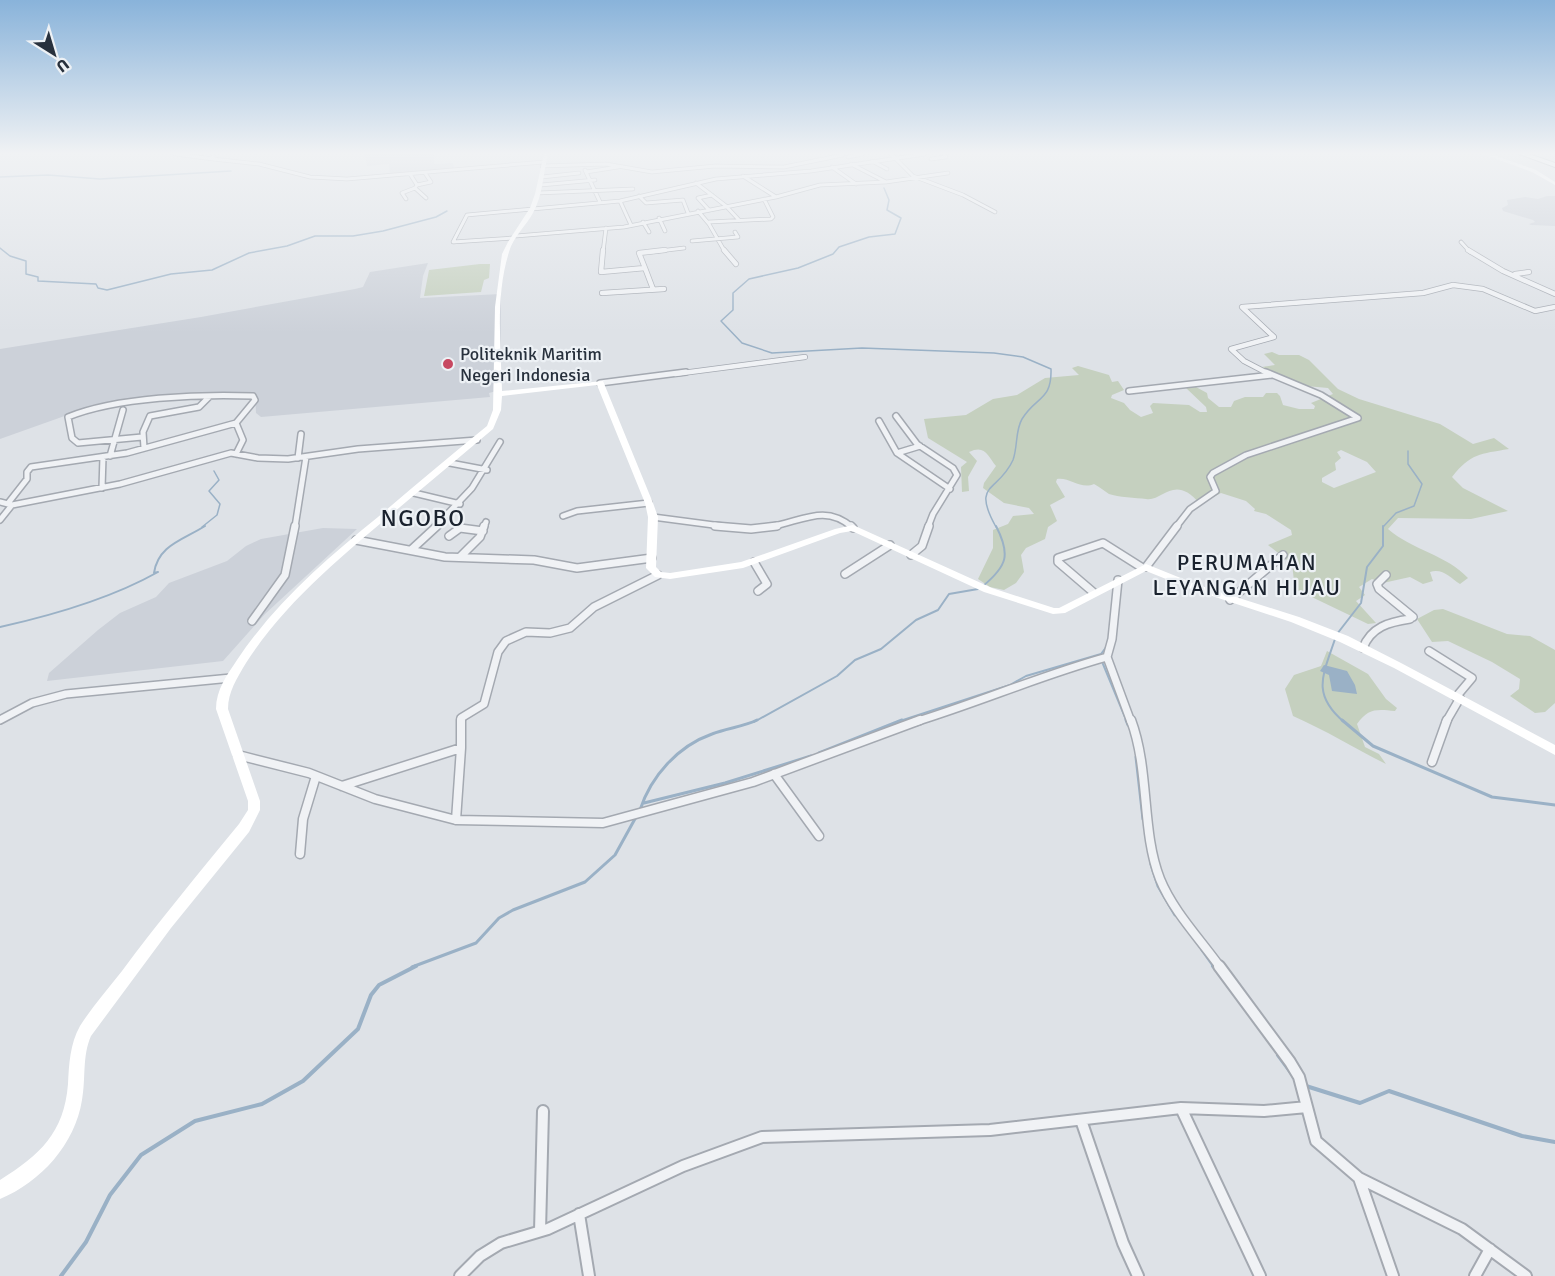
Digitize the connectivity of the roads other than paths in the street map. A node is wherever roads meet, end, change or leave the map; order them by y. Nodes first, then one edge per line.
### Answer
1 (481, 214) edge
2 (529, 214) edge
3 (626, 214) edge
4 (685, 214) edge
5 (701, 214) edge
6 (733, 214) edge
7 (771, 214) edge
8 (658, 218) junction
9 (739, 220) junction
10 (643, 222) junction
11 (709, 222) junction
12 (631, 225) junction
13 (606, 228) junction
14 (665, 231) dead end
15 (649, 232) dead end
16 (737, 236) dead end
17 (514, 237) junction
18 (720, 238) junction
19 (692, 241) dead end
20 (1461, 242) dead end
21 (684, 248) dead end
22 (736, 264) dead end
23 (645, 268) junction
24 (1529, 272) dead end
25 (1515, 274) junction
26 (664, 289) dead end
27 (1555, 289) edge
28 (642, 290) junction
29 (653, 290) junction
30 (1547, 290) junction
31 (602, 293) dead end
32 (1555, 294) edge
33 (643, 298) dead end
34 (1555, 307) edge
35 (805, 357) dead end
36 (1274, 375) junction
37 (600, 383) junction
38 (1129, 391) dead end
39 (498, 394) junction
40 (209, 398) junction
41 (123, 410) dead end
42 (896, 416) dead end
43 (879, 421) dead end
44 (236, 423) junction
45 (301, 434) dead end
46 (142, 437) junction
47 (114, 440) junction
48 (477, 440) junction
49 (500, 442) dead end
50 (920, 446) junction
51 (144, 448) junction
52 (897, 453) junction
53 (236, 454) junction
54 (107, 457) junction
55 (306, 457) junction
56 (298, 458) junction
57 (450, 463) junction
58 (487, 470) junction
59 (102, 488) junction
60 (950, 489) junction
61 (414, 493) junction
62 (0, 501) edge
63 (649, 503) junction
64 (11, 504) junction
65 (460, 504) junction
66 (562, 516) dead end
67 (653, 517) junction
68 (0, 520) edge
69 (486, 522) dead end
70 (853, 528) junction
71 (483, 531) junction
72 (449, 536) dead end
73 (356, 540) junction
74 (890, 545) junction
75 (411, 550) junction
76 (911, 555) junction
77 (1283, 555) dead end
78 (460, 557) junction
79 (652, 558) junction
80 (754, 562) junction
81 (1143, 567) junction
82 (846, 574) dead end
83 (658, 575) junction
84 (1386, 575) dead end
85 (1118, 580) junction
86 (758, 591) dead end
87 (1093, 592) junction
88 (1230, 600) junction
89 (252, 621) dead end
90 (1364, 648) junction
91 (1429, 651) dead end
92 (1107, 657) junction
93 (231, 678) junction
94 (1458, 698) junction
95 (0, 720) edge
96 (461, 748) junction
97 (1555, 750) edge
98 (238, 755) junction
99 (1432, 762) dead end
100 (774, 774) junction
101 (316, 776) junction
102 (342, 786) junction
103 (456, 820) junction
104 (819, 836) dead end
105 (300, 854) dead end
106 (1307, 1107) junction
107 (1180, 1108) junction
108 (543, 1111) dead end
109 (1081, 1120) junction
110 (1359, 1178) junction
111 (0, 1190) edge
112 (579, 1214) junction
113 (540, 1231) junction
114 (1490, 1249) junction
115 (459, 1276) edge
116 (589, 1276) edge
117 (1138, 1276) edge
118 (1260, 1276) edge
119 (1393, 1276) edge
120 (1475, 1276) edge
121 (1526, 1276) edge

1 - 17 street
2 - 17 main road
3 - 12 street
4 - 8 street
5 - 11 street
6 - 9 street
7 - 9 street
8 - 10 street
8 - 14 street
9 - 11 street
10 - 12 street
10 - 15 street
11 - 18 street
12 - 13 street
13 - 17 street
13 - 23 street
16 - 18 street
17 - 39 main road
18 - 19 street
18 - 22 street
20 - 25 street
21 - 23 street
23 - 29 street
24 - 25 street
25 - 30 street
26 - 29 street
27 - 30 street
28 - 29 street
28 - 31 street
28 - 33 street
30 - 32 street
34 - 36 street
35 - 37 street
36 - 38 street
36 - 81 street
37 - 39 main road
37 - 63 main road
39 - 48 main road
40 - 44 street
40 - 46 street
40 - 47 street
41 - 47 street
42 - 50 street
43 - 52 street
44 - 51 street
44 - 53 street
45 - 56 street
46 - 47 street
46 - 51 street
47 - 54 street
48 - 55 street
48 - 57 main road
49 - 58 street
50 - 52 street
50 - 60 street
51 - 54 street
52 - 60 street
53 - 56 street
53 - 59 street
54 - 59 street
54 - 64 street
55 - 56 street
55 - 89 street
57 - 58 street
57 - 61 main road
58 - 65 street
59 - 64 street
60 - 76 street
61 - 65 street
61 - 73 main road
62 - 64 street
63 - 66 street
63 - 67 main road
64 - 68 street
65 - 75 street
67 - 70 street
67 - 79 main road
69 - 71 street
70 - 74 main road
70 - 80 main road
71 - 72 street
71 - 78 street
73 - 75 street
73 - 93 main road
74 - 76 main road
74 - 82 street
75 - 78 street
76 - 87 main road
77 - 88 street
78 - 79 street
79 - 83 main road
80 - 83 main road
80 - 86 street
81 - 85 main road
81 - 87 street
81 - 88 main road
83 - 96 street
84 - 90 street
85 - 87 main road
85 - 92 street
88 - 90 main road
90 - 94 main road
91 - 94 street
92 - 100 street
92 - 106 street
93 - 95 street
93 - 98 main road
94 - 97 main road
94 - 99 street
96 - 102 street
96 - 103 street
98 - 101 street
98 - 111 main road
100 - 103 street
100 - 104 street
101 - 102 street
101 - 105 street
102 - 103 street
106 - 107 street
106 - 110 street
107 - 109 street
107 - 118 street
108 - 113 street
109 - 112 street
109 - 117 street
110 - 114 street
110 - 119 street
112 - 113 street
112 - 116 street
113 - 115 street
114 - 120 street
114 - 121 street

